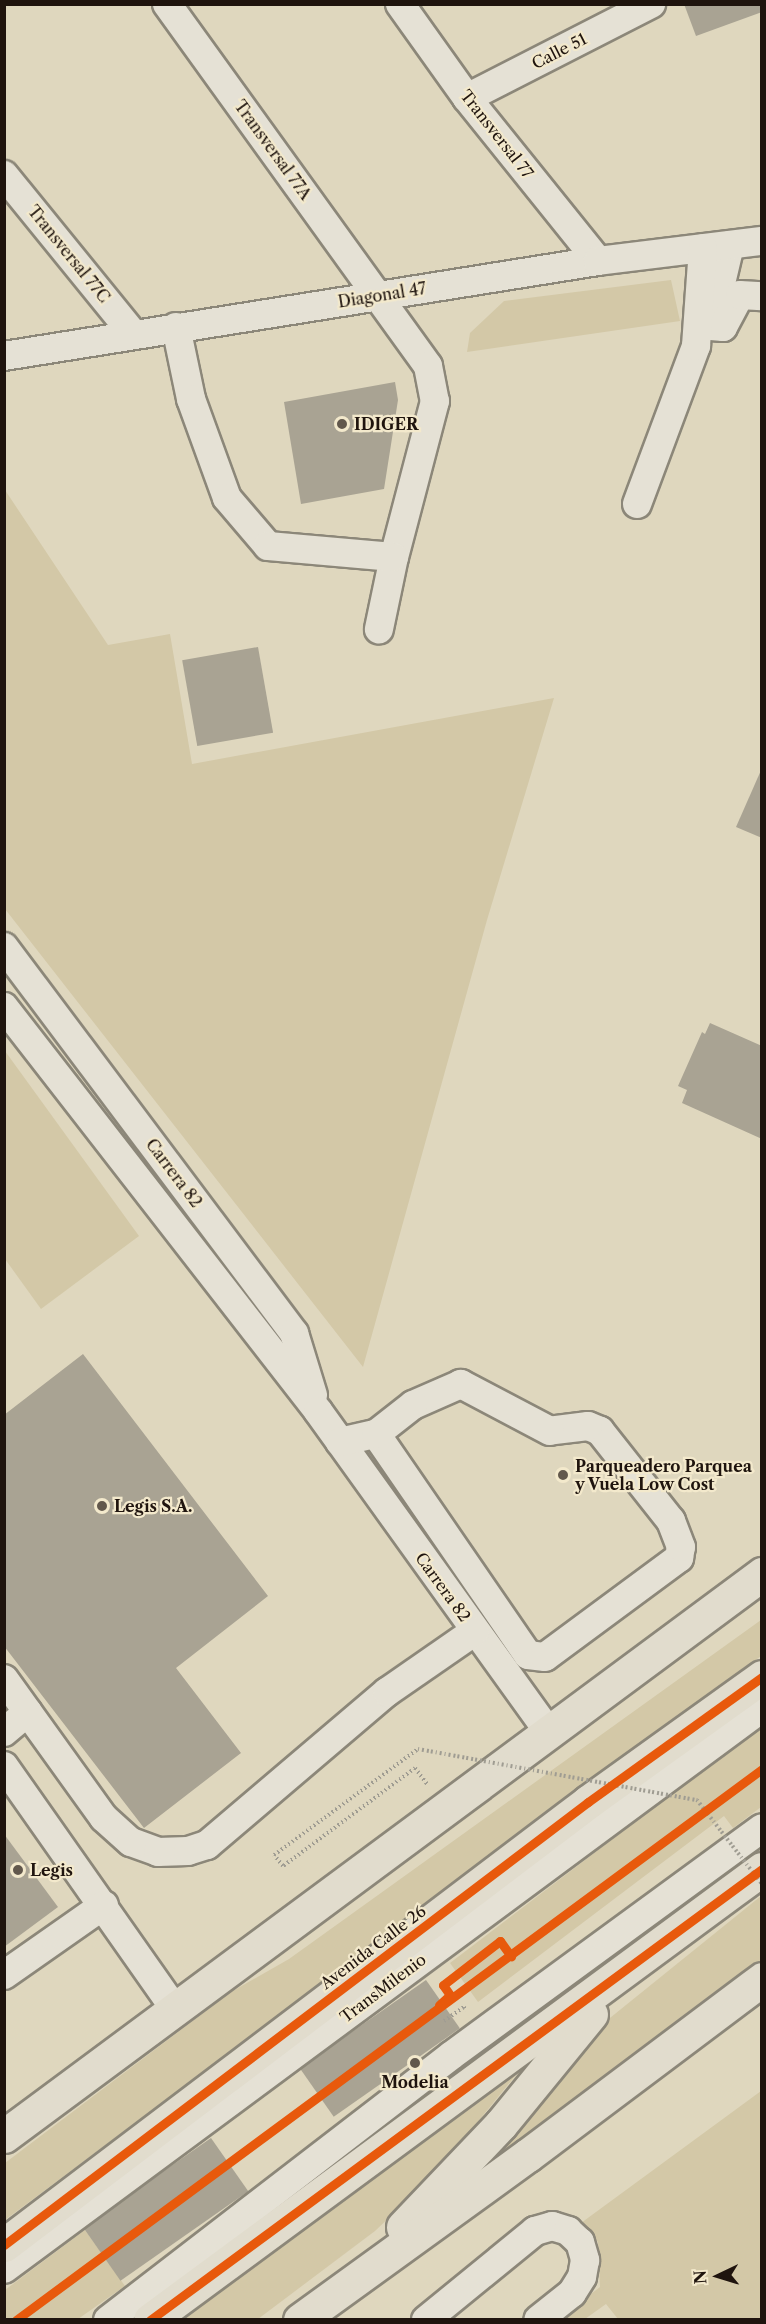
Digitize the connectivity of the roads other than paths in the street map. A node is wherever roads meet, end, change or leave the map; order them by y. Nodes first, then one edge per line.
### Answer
1 (167, 4) edge
2 (400, 4) edge
3 (651, 4) edge
4 (467, 98) junction
5 (4, 175) edge
6 (762, 241) edge
7 (717, 246) junction
8 (598, 261) junction
9 (379, 296) junction
10 (762, 296) edge
11 (176, 327) junction
12 (133, 334) junction
13 (4, 356) edge
14 (637, 504) dead end
15 (394, 557) junction
16 (379, 629) dead end
17 (4, 947) edge
18 (28, 980) junction
19 (4, 996) edge
20 (4, 1007) edge
21 (318, 1411) junction
22 (376, 1434) junction
23 (340, 1442) junction
24 (762, 1574) edge
25 (762, 1598) edge
26 (475, 1631) junction
27 (675, 1640) junction
28 (762, 1677) edge
29 (4, 1679) edge
30 (762, 1708) edge
31 (28, 1712) junction
32 (4, 1732) edge
33 (549, 1732) junction
34 (4, 1766) edge
35 (762, 1828) edge
36 (762, 1869) edge
37 (104, 1905) junction
38 (667, 1941) junction
39 (4, 1975) edge
40 (762, 1979) edge
41 (175, 2009) junction
42 (4, 2136) edge
43 (4, 2245) edge
44 (4, 2269) edge
45 (108, 2319) edge
46 (150, 2319) edge
47 (299, 2319) edge
48 (426, 2319) edge
49 (538, 2319) edge

1 - 9 street, Transversal 77A
2 - 4 street, Transversal 77
3 - 4 street, Calle 51
4 - 8 street, Transversal 77
5 - 12 street, Transversal 77C
6 - 7 street, Diagonal 47
7 - 8 street, Diagonal 47
7 - 10 street
7 - 14 street
8 - 9 street, Diagonal 47
9 - 11 street, Diagonal 47
9 - 15 street, Transversal 77A
11 - 12 street, Diagonal 47
11 - 15 street
12 - 13 street, Diagonal 47
15 - 16 street, Transversal 77A
17 - 18 street, Carrera 82
18 - 19 street
18 - 21 street, Carrera 82
20 - 21 street, Carrera 82
21 - 23 street, Carrera 82
22 - 22 street
22 - 23 street
23 - 26 street, Carrera 82
24 - 27 main road
25 - 27 main road
26 - 31 street
26 - 33 street, Carrera 82
27 - 33 main road
28 - 43 main road, Avenida Calle 26
29 - 31 street
30 - 44 street, TransMilenio
31 - 32 street
33 - 41 main road
34 - 37 street
35 - 45 street
36 - 38 main road
37 - 39 street
37 - 41 street
38 - 46 main road
38 - 47 main road
40 - 47 main road
41 - 42 main road
48 - 49 street

